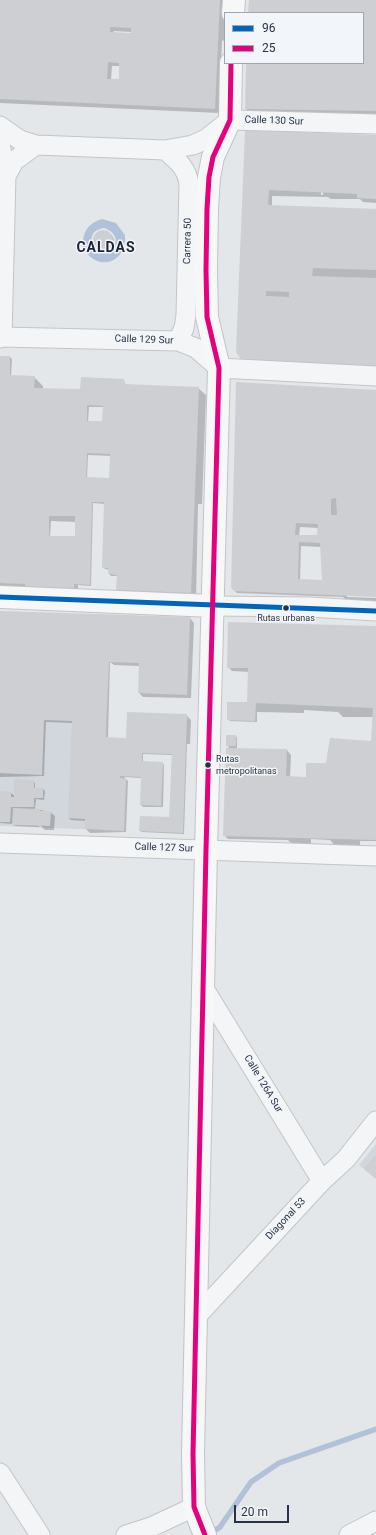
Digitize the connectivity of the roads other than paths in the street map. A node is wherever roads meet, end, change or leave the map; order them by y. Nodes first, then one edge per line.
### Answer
1 (234, 0) edge
2 (233, 12) edge
3 (232, 64) edge
4 (230, 120) junction
5 (376, 124) edge
6 (0, 126) edge
7 (0, 144) edge
8 (36, 145) junction
9 (165, 150) junction
10 (6, 176) junction
11 (1, 337) edge
12 (178, 341) junction
13 (219, 368) junction
14 (376, 376) edge
15 (0, 597) edge
16 (214, 606) junction
17 (376, 611) edge
18 (0, 842) edge
19 (206, 850) junction
20 (376, 856) edge
21 (203, 987) junction
22 (376, 1121) edge
23 (322, 1180) junction
24 (195, 1318) junction
25 (0, 1473) edge
26 (376, 1521) edge
27 (200, 1522) edge
28 (40, 1535) edge
29 (126, 1535) edge
30 (349, 1535) edge

1 - 2 main road
3 - 4 main road, Carrera 50
4 - 5 street, Calle 130 Sur
4 - 9 street, Calle 130 Sur
4 - 13 main road, Carrera 50
6 - 8 street, Calle 130 Sur
7 - 10 street
8 - 9 street, Calle 130 Sur
8 - 10 street
9 - 12 street, Carrera 50
10 - 11 street
11 - 12 street, Calle 129 Sur
12 - 13 street, Calle 129 Sur
13 - 14 street
13 - 16 main road, Carrera 50
15 - 16 main road
16 - 17 street
16 - 19 main road, Carrera 50
18 - 19 street, Calle 127 Sur
19 - 20 street, Calle 127 Sur
19 - 21 main road, Carrera 50
21 - 23 street, Calle 126A Sur
21 - 24 main road, Carrera 50
22 - 23 street, Diagonal 53
23 - 24 street, Diagonal 53
24 - 27 main road, Carrera 50
25 - 28 street
26 - 30 street
27 - 29 street

